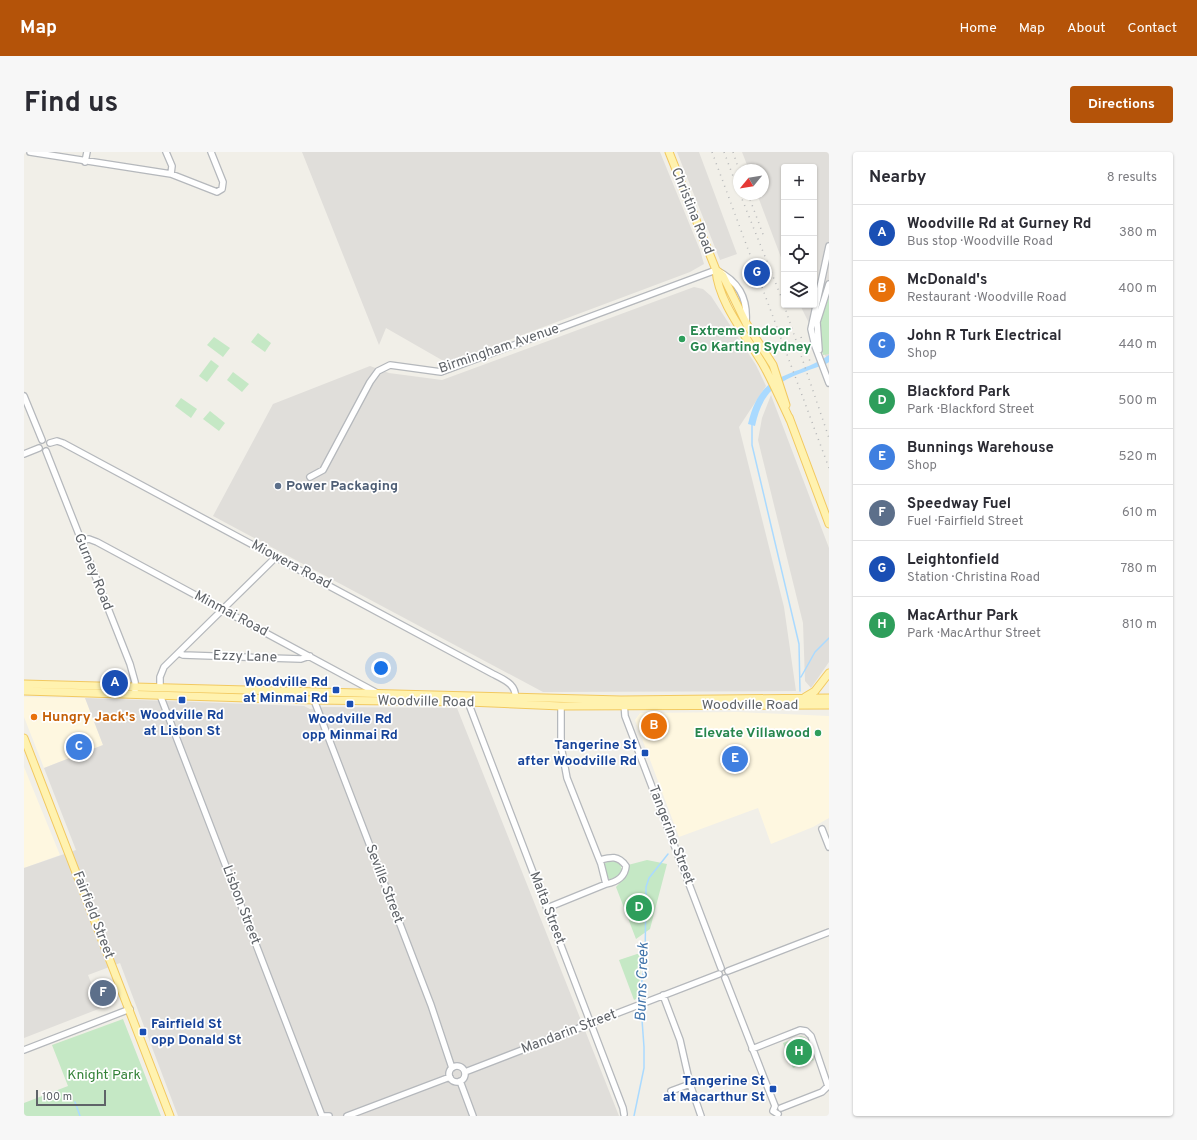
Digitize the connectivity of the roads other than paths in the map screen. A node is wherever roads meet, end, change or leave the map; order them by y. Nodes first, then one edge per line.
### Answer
1 (30, 152) edge
2 (87, 152) edge
3 (166, 152) edge
4 (211, 152) edge
5 (669, 152) edge
6 (43, 153) edge
7 (85, 162) junction
8 (171, 174) junction
9 (829, 246) edge
10 (716, 270) junction
11 (829, 284) edge
12 (820, 359) junction
13 (774, 379) junction
14 (829, 383) edge
15 (24, 396) edge
16 (42, 440) junction
17 (50, 443) junction
18 (39, 448) junction
19 (46, 451) junction
20 (24, 454) edge
21 (310, 477) dead end
22 (829, 524) edge
23 (80, 541) junction
24 (276, 557) junction
25 (222, 609) junction
26 (179, 653) junction
27 (310, 656) junction
28 (829, 673) edge
29 (24, 684) edge
30 (24, 691) edge
31 (135, 691) junction
32 (160, 691) junction
33 (380, 694) junction
34 (516, 696) junction
35 (829, 698) edge
36 (799, 699) junction
37 (314, 700) junction
38 (468, 702) junction
39 (624, 703) junction
40 (515, 705) junction
41 (829, 705) edge
42 (561, 706) junction
43 (802, 706) junction
44 (829, 710) edge
45 (24, 738) edge
46 (822, 829) dead end
47 (829, 847) edge
48 (600, 860) junction
49 (606, 884) junction
50 (547, 908) junction
51 (829, 932) edge
52 (722, 968) junction
53 (728, 971) junction
54 (718, 974) junction
55 (725, 978) junction
56 (663, 995) junction
57 (130, 1009) junction
58 (591, 1023) junction
59 (752, 1049) junction
60 (24, 1050) edge
61 (452, 1068) junction
62 (465, 1072) junction
63 (450, 1077) junction
64 (460, 1081) junction
65 (690, 1084) junction
66 (671, 1091) dead end
67 (775, 1106) junction
68 (781, 1108) junction
69 (624, 1114) dead end
70 (778, 1115) edge
71 (170, 1116) edge
72 (323, 1116) edge
73 (329, 1116) edge
74 (347, 1116) edge
75 (473, 1116) edge
76 (701, 1116) edge

1 - 6 street
2 - 7 street
3 - 8 street
4 - 8 street
5 - 10 main road, Christina Road
6 - 7 street
7 - 8 street
9 - 12 street
10 - 13 main road, Christina Road
10 - 13 main road, Christina Road
10 - 21 street, Birmingham Avenue
11 - 12 street
12 - 14 street
13 - 22 main road, Christina Road
15 - 16 street
16 - 17 street
16 - 18 street
17 - 19 street
17 - 24 street, Miowera Road
18 - 19 street
18 - 20 street
19 - 23 street, Gurney Road
23 - 25 street, Minmai Road
23 - 31 street, Gurney Road
24 - 25 street
24 - 34 street, Miowera Road
25 - 26 street
25 - 27 street, Minmai Road
26 - 27 street, Ezzy Lane
26 - 32 street
27 - 33 street, Minmai Road
28 - 36 main road
29 - 31 main road, Woodville Road
30 - 31 main road, Woodville Road
31 - 32 main road, Woodville Road
32 - 33 main road, Woodville Road
32 - 37 main road, Woodville Road
32 - 72 street, Lisbon Street
33 - 34 main road, Woodville Road
34 - 39 main road, Woodville Road
34 - 40 street
35 - 36 main road, Woodville Road
36 - 39 main road, Woodville Road
37 - 38 main road, Woodville Road
37 - 61 street, Seville Street
38 - 40 main road, Woodville Road
38 - 50 street, Malta Street
39 - 42 main road, Woodville Road
39 - 43 main road, Woodville Road
39 - 52 street, Tangerine Street
40 - 42 main road, Woodville Road
41 - 43 main road, Woodville Road
42 - 48 street
43 - 44 main road
45 - 57 main road, Fairfield Street
46 - 47 street
48 - 49 street
48 - 49 street
49 - 50 street
50 - 58 street, Malta Street
51 - 53 street
52 - 53 street
52 - 54 street
53 - 55 street
54 - 55 street
54 - 56 street, Mandarin Street
55 - 59 street
56 - 58 street, Mandarin Street
56 - 65 street
57 - 60 street
57 - 71 main road, Fairfield Street
58 - 62 street, Mandarin Street
58 - 69 street, Malta Street
59 - 67 street
59 - 68 street
61 - 62 street
61 - 63 street
62 - 64 street
63 - 64 street
63 - 74 street
64 - 75 street
65 - 66 street
65 - 76 street
67 - 68 street
67 - 70 street
68 - 70 street
72 - 73 street

